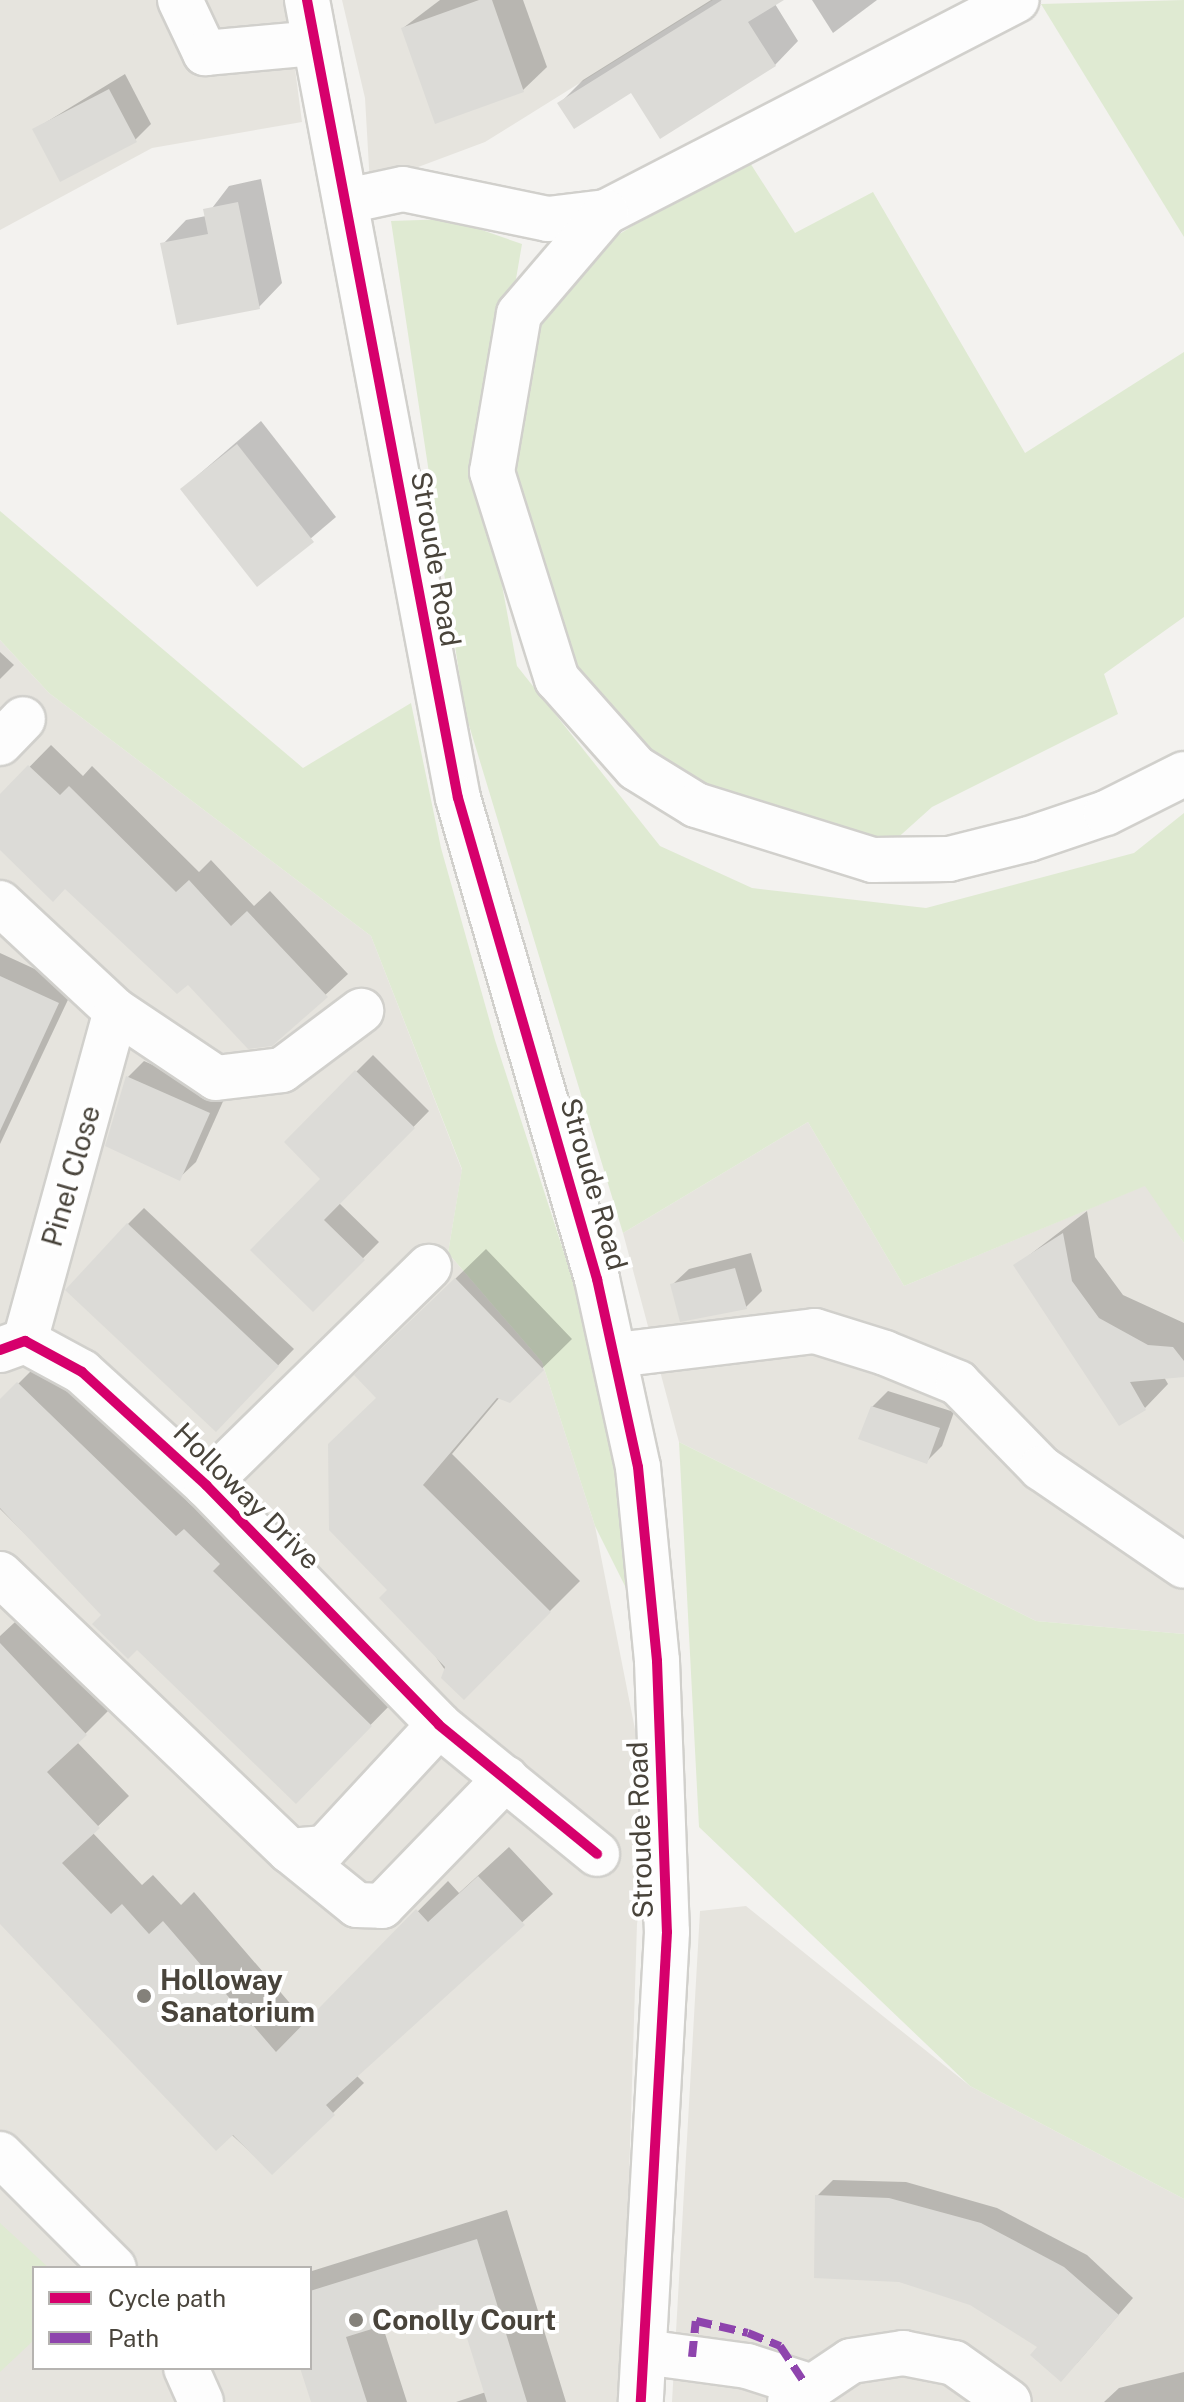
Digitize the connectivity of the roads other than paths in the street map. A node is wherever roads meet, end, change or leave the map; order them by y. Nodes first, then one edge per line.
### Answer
1 (180, 0) edge
2 (307, 0) edge
3 (1017, 0) edge
4 (314, 43) junction
5 (347, 201) junction
6 (606, 212) junction
7 (1184, 774) edge
8 (0, 903) edge
9 (116, 1011) junction
10 (361, 1011) dead end
11 (429, 1267) dead end
12 (12, 1346) edge
13 (616, 1355) junction
14 (206, 1485) junction
15 (1184, 1566) edge
16 (0, 1574) edge
17 (439, 1725) junction
18 (506, 1778) junction
19 (290, 1851) junction
20 (597, 1854) dead end
21 (0, 2154) edge
22 (112, 2266) edge
23 (644, 2352) junction
24 (187, 2370) edge
25 (798, 2394) edge
26 (201, 2402) edge
27 (641, 2402) edge
28 (1009, 2402) edge

1 - 4 street
2 - 4 street, Stroude Road
3 - 6 street
4 - 5 street, Stroude Road
5 - 6 street
5 - 13 street, Stroude Road
6 - 7 street
8 - 9 street
9 - 10 street
9 - 12 street, Pinel Close
11 - 14 street, Holloway Drive
12 - 14 street, Holloway Drive
13 - 15 street
13 - 23 street, Stroude Road
14 - 17 street, Holloway Drive
16 - 19 street
17 - 18 street, Holloway Drive
17 - 19 street
18 - 19 street
18 - 20 street, Holloway Drive
21 - 22 street
23 - 25 street
23 - 27 street, Stroude Road
24 - 26 street
25 - 28 street

